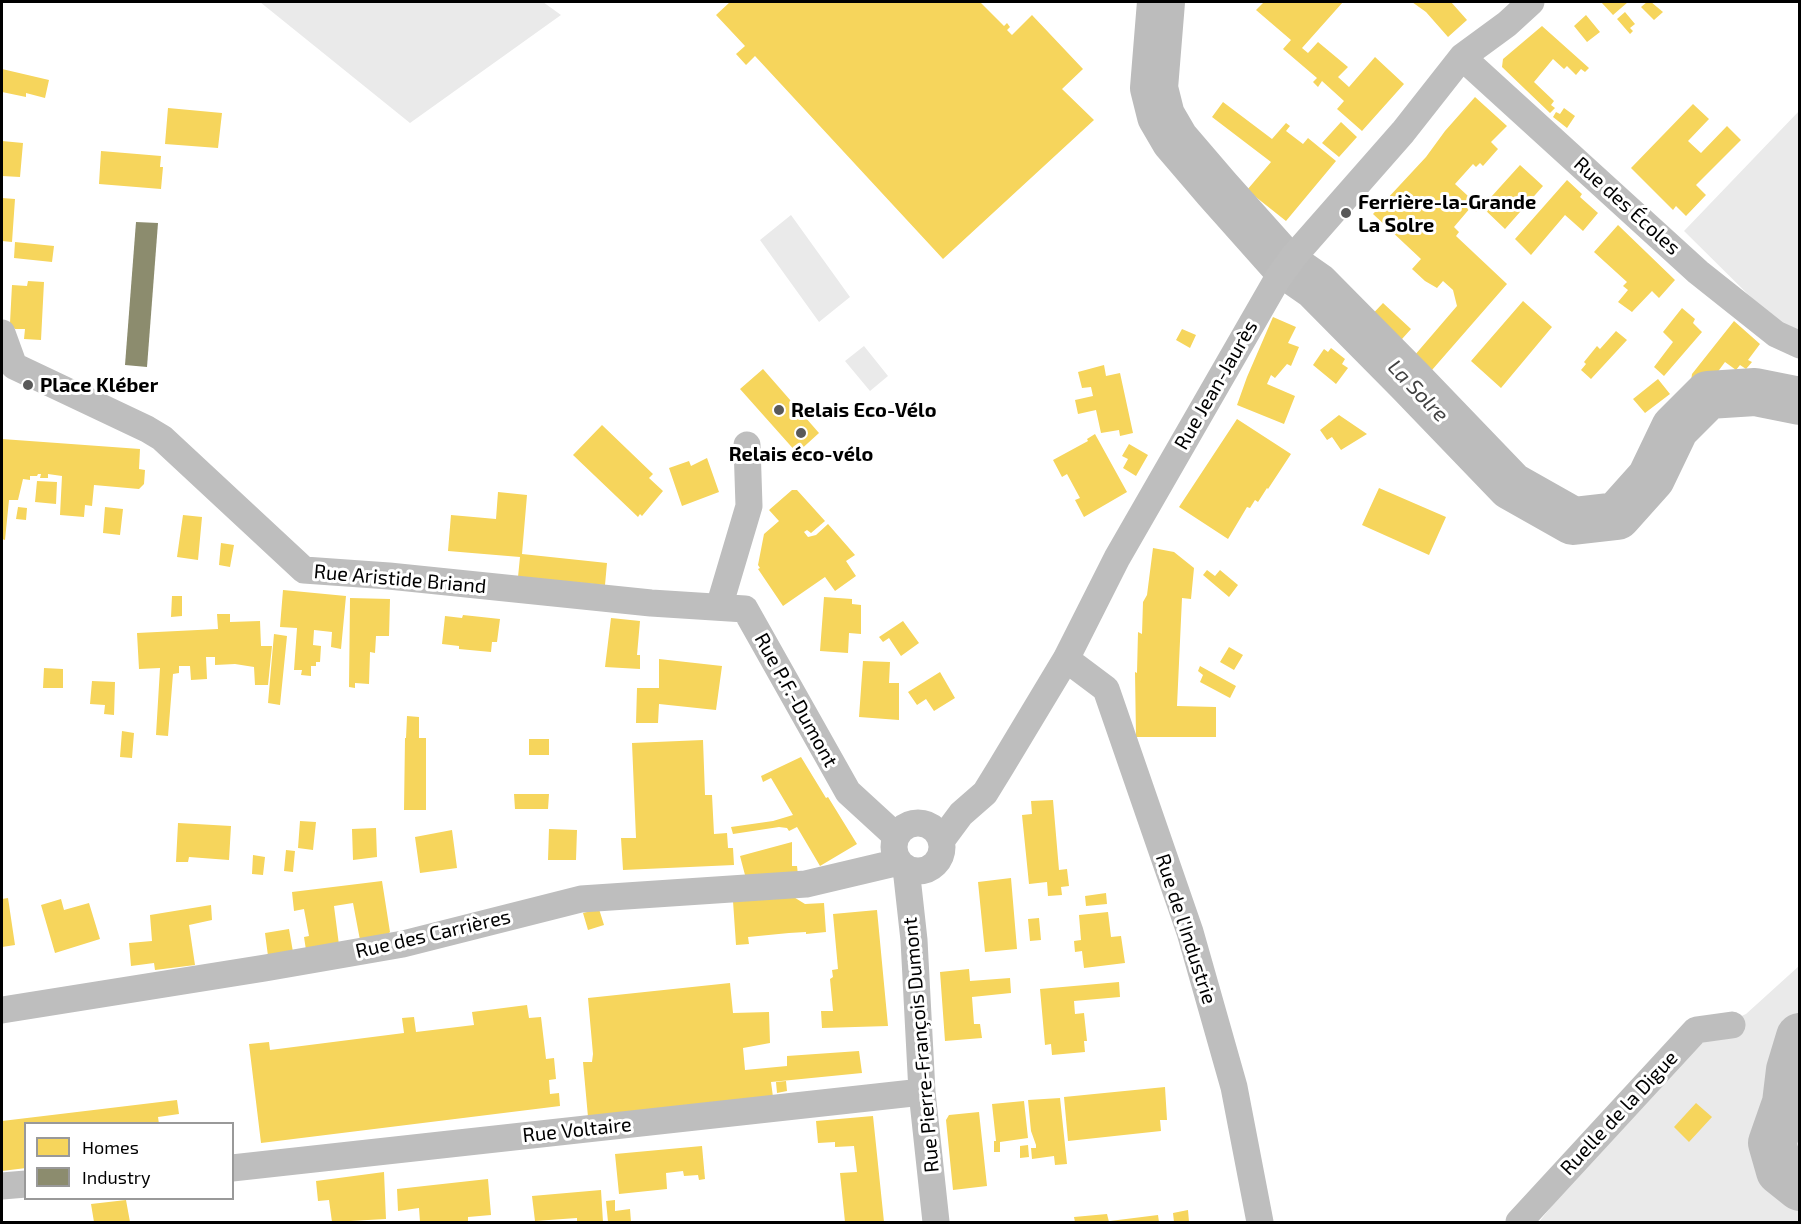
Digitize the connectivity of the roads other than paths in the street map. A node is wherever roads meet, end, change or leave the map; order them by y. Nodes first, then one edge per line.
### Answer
1 (1531, 2) edge
2 (1462, 57) junction
3 (2, 333) edge
4 (1800, 345) edge
5 (8, 365) edge
6 (747, 445) dead end
7 (732, 608) junction
8 (1066, 659) junction
9 (910, 843) junction
10 (914, 940) junction
11 (2, 1010) edge
12 (1732, 1025) dead end
13 (922, 1092) junction
14 (234, 1168) edge
15 (24, 1184) edge
16 (2, 1186) edge
17 (936, 1222) edge
18 (1260, 1222) edge
19 (1519, 1222) edge

1 - 2 street, Rue Jean-Jaurès
2 - 4 street, Rue des Écoles
2 - 8 street, Rue Jean-Jaurès
3 - 5 street, Rue Aristide Briand
5 - 7 street, Rue Aristide Briand
6 - 7 street
7 - 9 street, Rue P.F.-Dumont
8 - 9 street, Rue Jean-Jaurès
8 - 18 street, Rue de l'Industrie
9 - 10 street, Rue Pierre-François Dumont
9 - 10 street
9 - 11 street, Rue des Carrières
10 - 13 street, Rue Pierre-François Dumont
12 - 19 street, Ruelle de la Digue
13 - 14 street, Rue Voltaire
13 - 17 street, Rue Pierre-François Dumont
15 - 16 street

